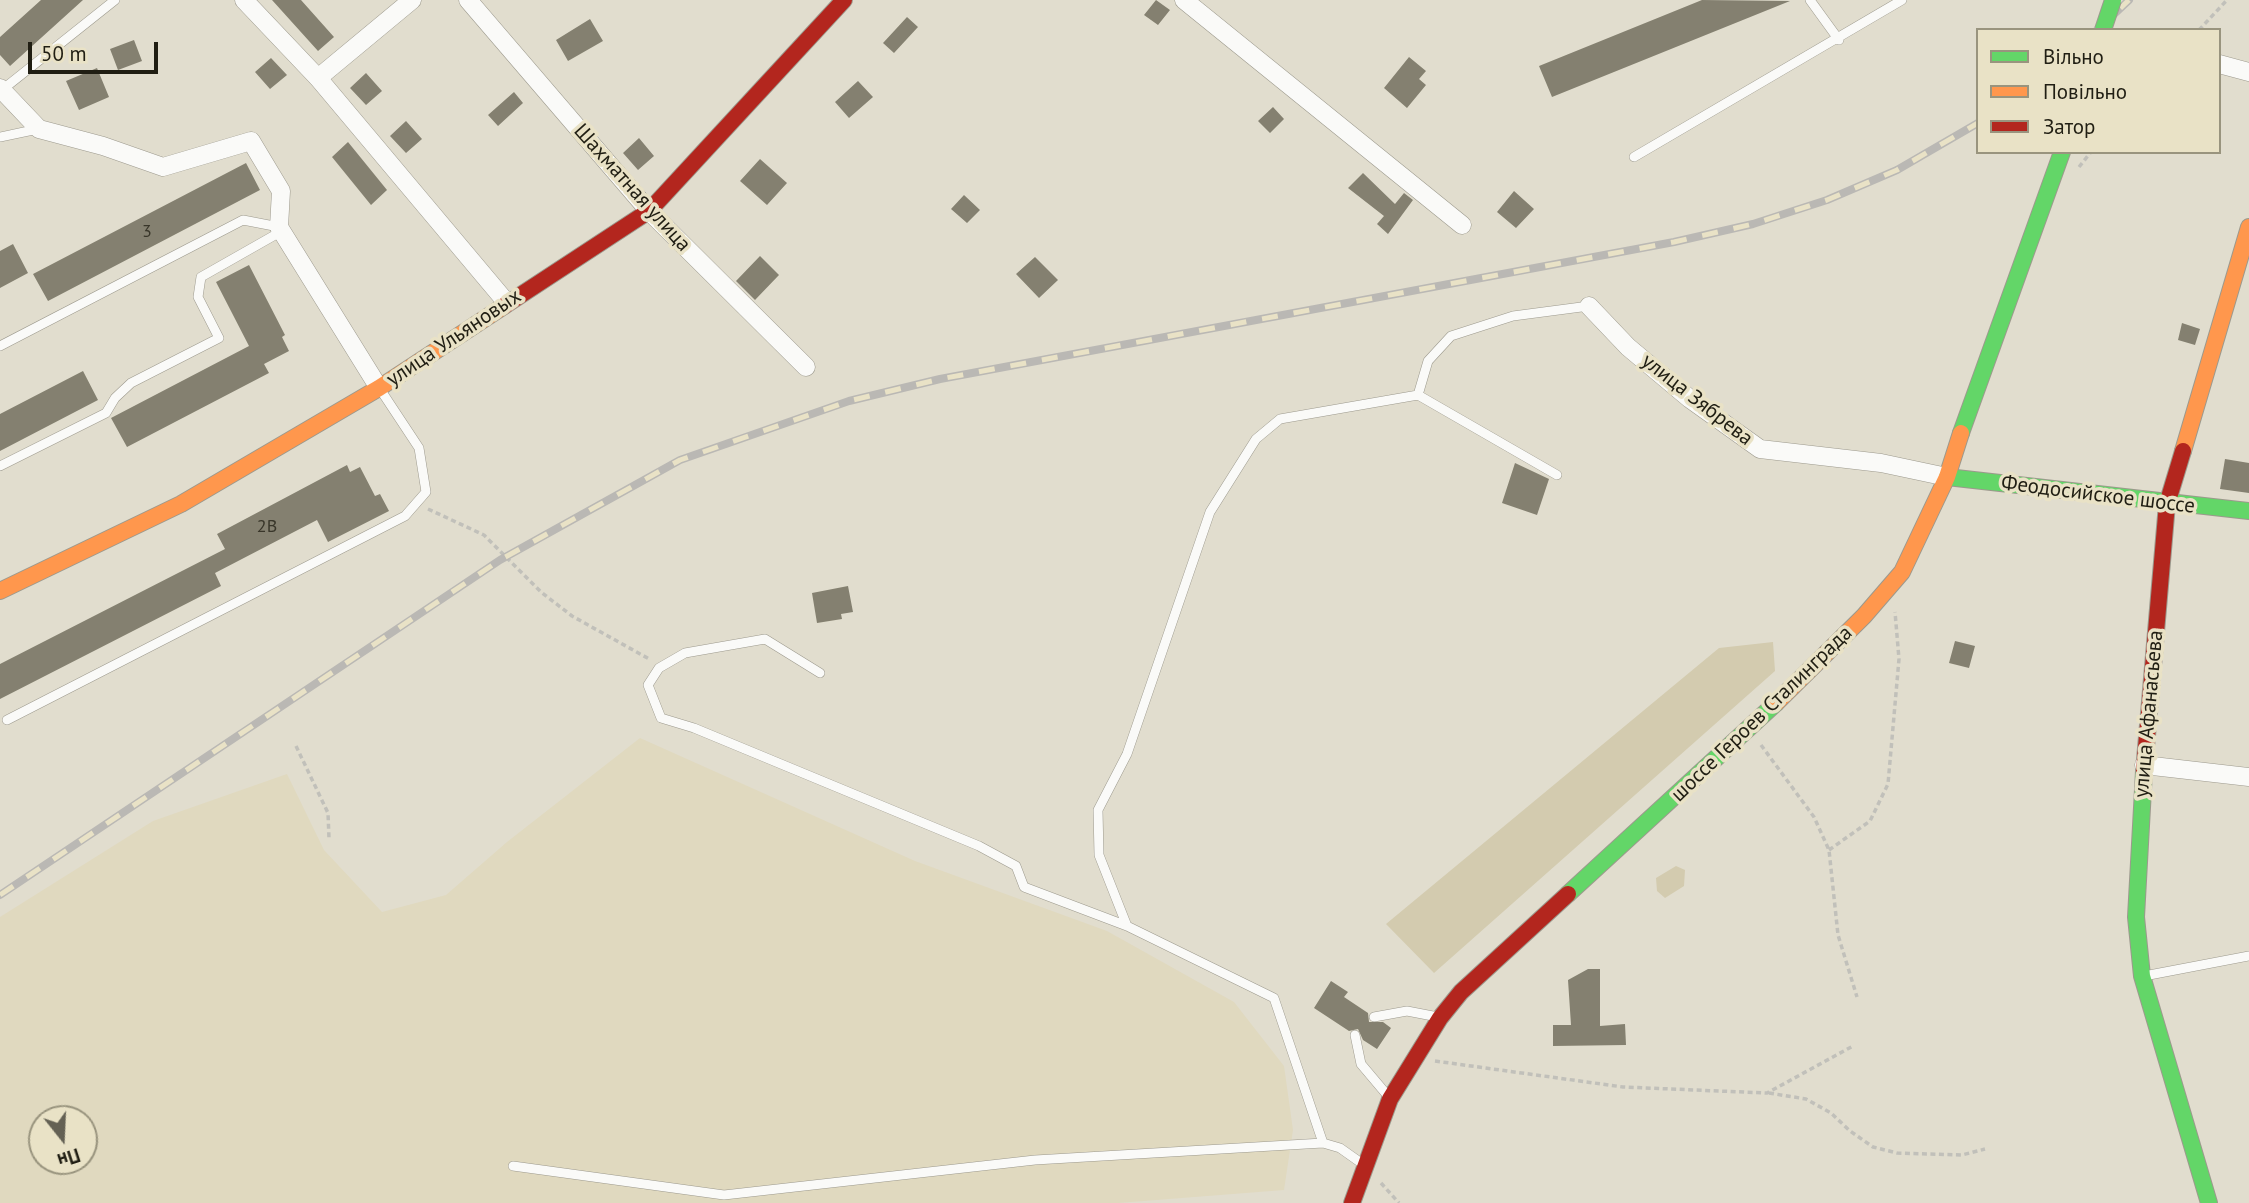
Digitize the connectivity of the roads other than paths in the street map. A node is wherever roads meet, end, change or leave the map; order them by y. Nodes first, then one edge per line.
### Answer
1 (115, 0) edge
2 (244, 0) edge
3 (412, 0) edge
4 (468, 0) edge
5 (844, 0) edge
6 (1184, 0) edge
7 (1810, 0) edge
8 (1902, 0) edge
9 (2113, 0) edge
10 (2104, 28) edge
11 (1839, 40) junction
12 (2221, 65) edge
13 (2249, 72) edge
14 (318, 78) junction
15 (1, 89) edge
16 (39, 129) junction
17 (0, 137) edge
18 (2061, 154) edge
19 (1634, 157) dead end
20 (649, 211) junction
21 (1462, 225) dead end
22 (2249, 227) edge
23 (280, 229) junction
24 (507, 303) junction
25 (1589, 306) joint
26 (0, 346) edge
27 (806, 368) dead end
28 (379, 388) junction
29 (1418, 395) junction
30 (0, 466) edge
31 (1557, 475) dead end
32 (1947, 477) junction
33 (2167, 504) junction
34 (2249, 511) edge
35 (0, 592) edge
36 (820, 673) dead end
37 (7, 720) dead end
38 (2144, 765) junction
39 (2249, 777) edge
40 (1127, 926) junction
41 (2249, 956) edge
42 (2142, 976) junction
43 (1374, 1017) dead end
44 (1440, 1018) junction
45 (1355, 1035) dead end
46 (1390, 1099) junction
47 (1323, 1143) junction
48 (513, 1166) dead end
49 (1365, 1166) junction
50 (1352, 1203) edge
51 (2208, 1203) edge

1 - 15 lane
2 - 14 street
3 - 14 street
4 - 20 street, Шахматная улица
5 - 20 street, улица Ульяновых
6 - 21 street
7 - 11 lane
8 - 11 lane
9 - 10 street, bridge
11 - 19 lane
12 - 13 street
14 - 24 street
15 - 16 street
16 - 17 lane
16 - 23 street
18 - 32 street, шоссе Героев Сталинграда
20 - 24 street, улица Ульяновых
20 - 27 street, Шахматная улица
22 - 33 street, улица Афанасьева
23 - 26 lane
23 - 28 street
23 - 30 lane
24 - 28 street, улица Ульяновых
25 - 29 lane
25 - 32 street, улица Зябрева
28 - 35 street, улица Ульяновых
28 - 37 lane
29 - 31 lane
29 - 40 lane
32 - 33 street, Феодосийское шоссе
32 - 44 street, шоссе Героев Сталинграда
33 - 34 street, Феодосийское шоссе
33 - 38 street, улица Афанасьева
36 - 40 lane
38 - 39 street
38 - 42 street, улица Афанасьева
40 - 47 lane
41 - 42 lane
42 - 51 street, улица Афанасьева
43 - 44 lane
44 - 46 street, шоссе Героев Сталинграда
45 - 46 lane
46 - 49 street, шоссе Героев Сталинграда
47 - 48 lane
47 - 49 lane
49 - 50 street, шоссе Героев Сталинграда

